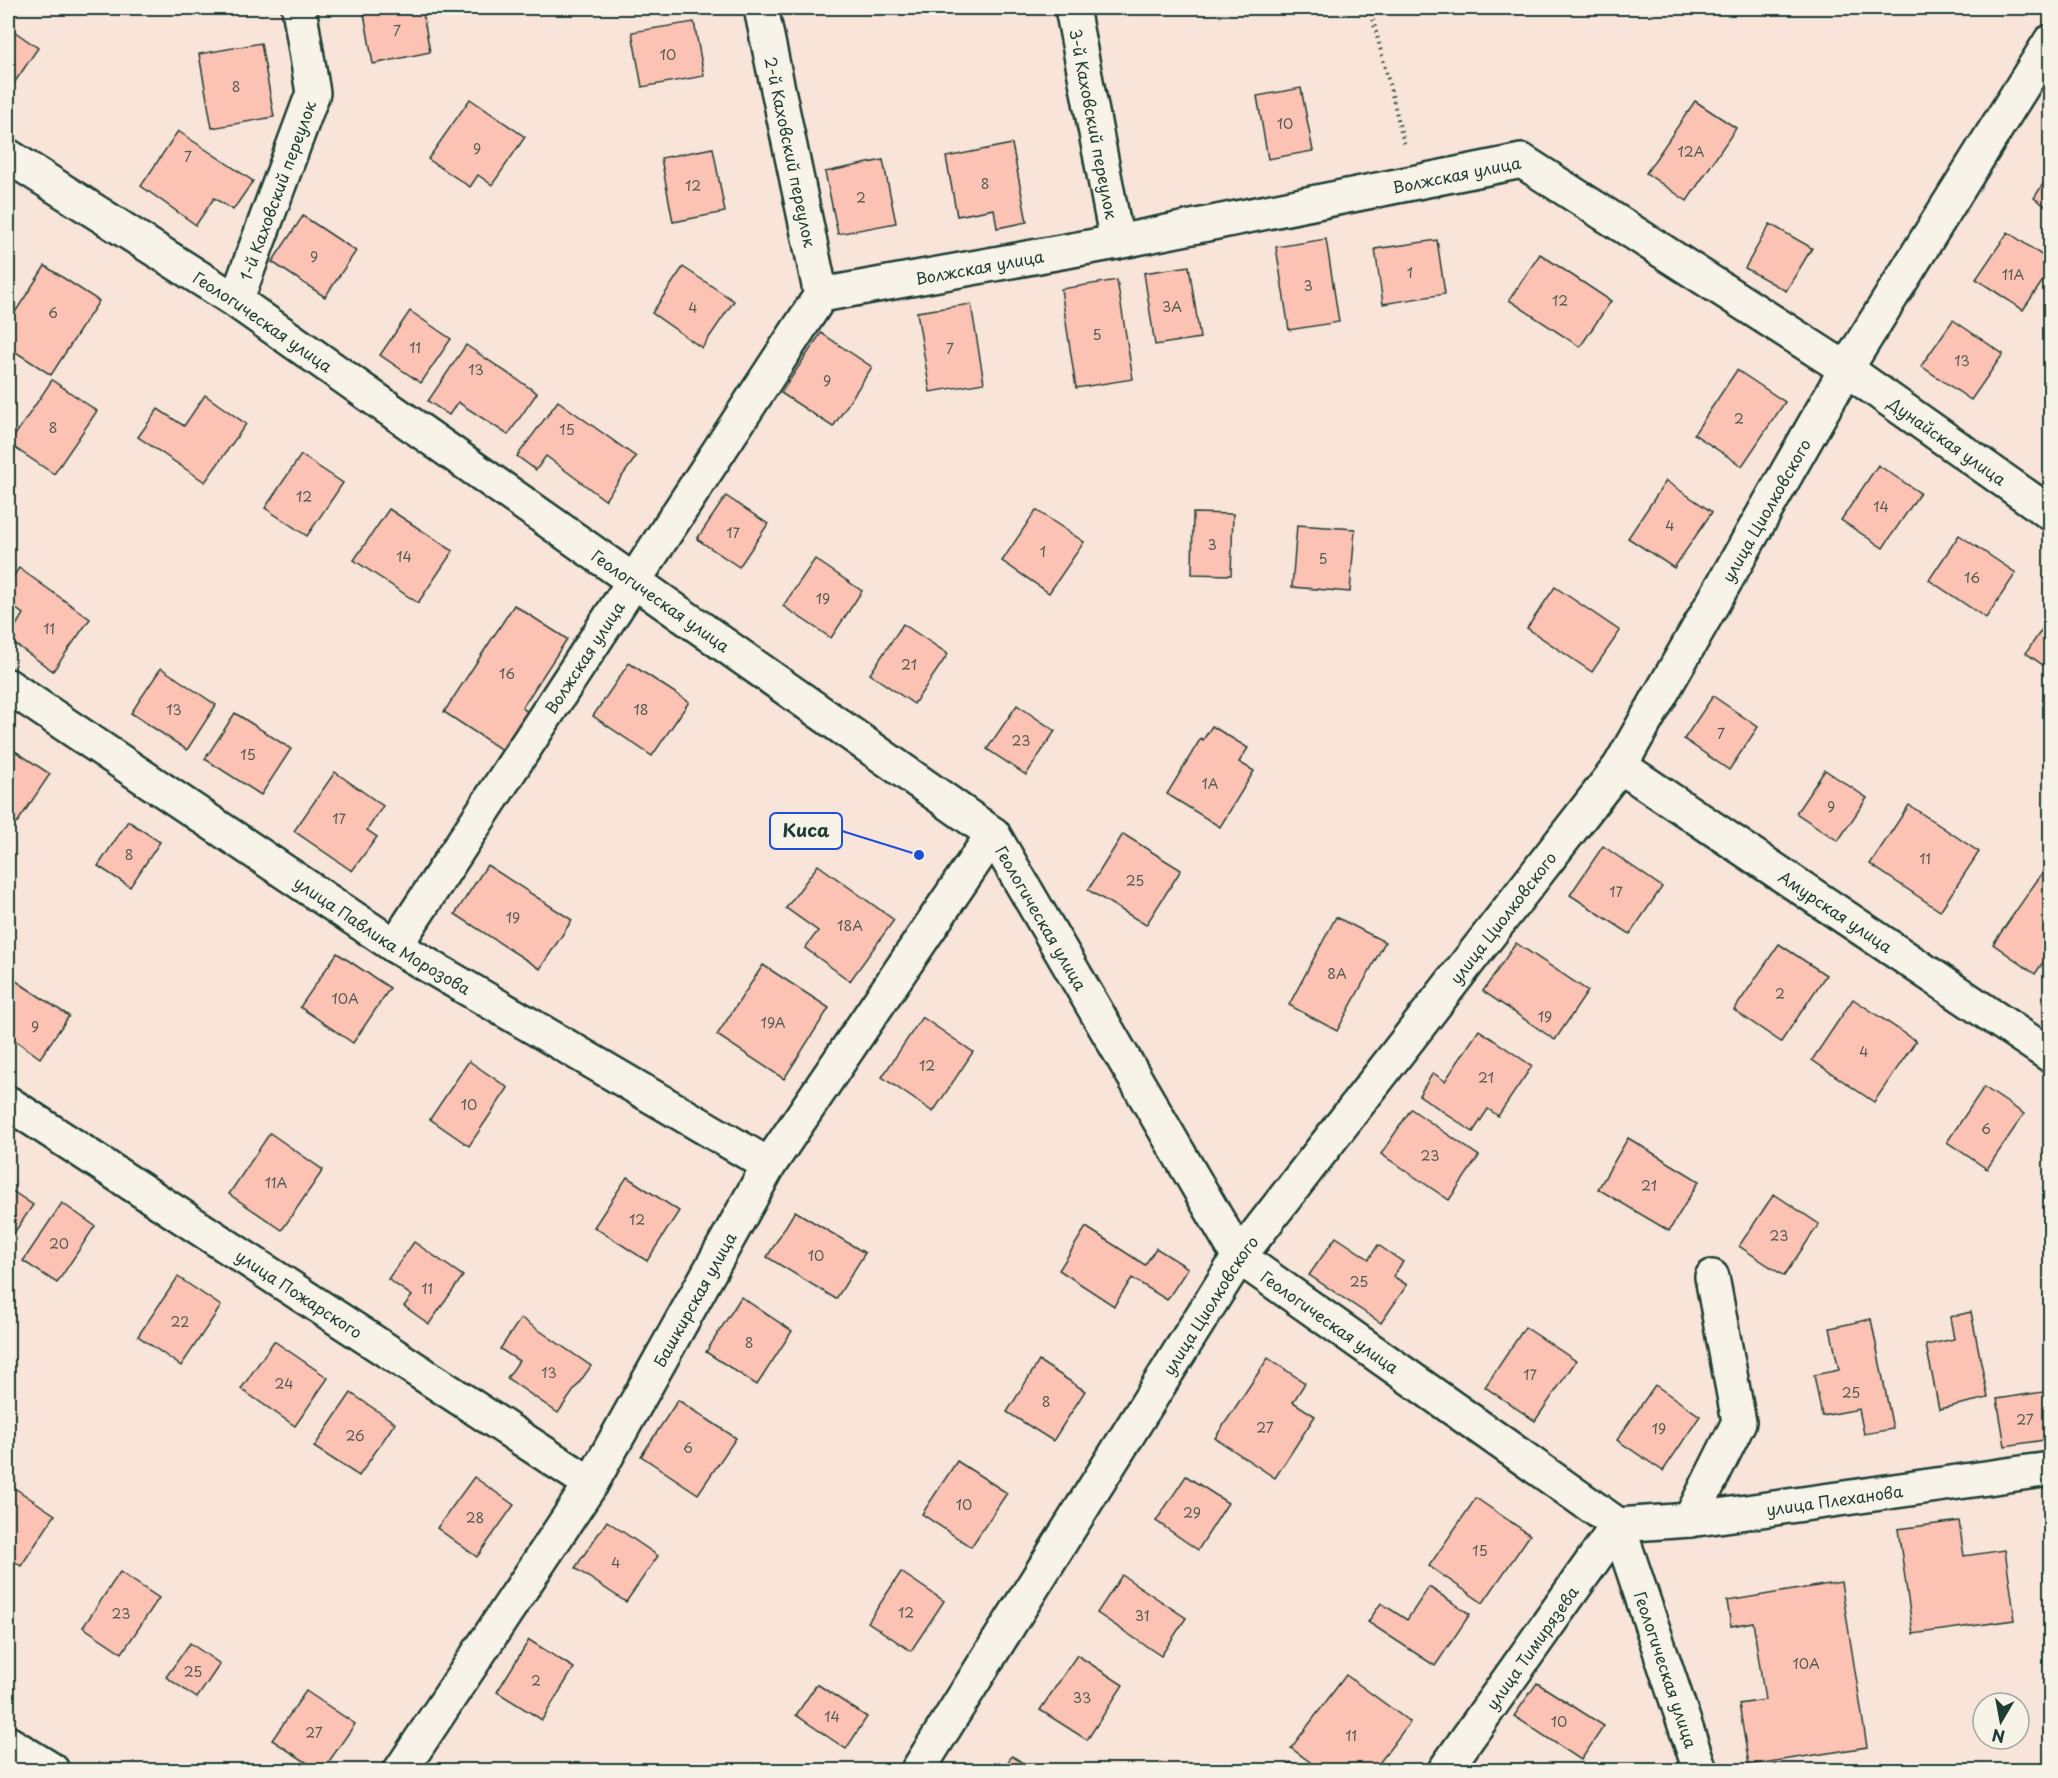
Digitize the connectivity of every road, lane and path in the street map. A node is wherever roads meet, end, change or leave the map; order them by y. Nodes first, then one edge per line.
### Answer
1 (299, 8) edge
2 (761, 8) edge
3 (1072, 8) edge
4 (1370, 8) edge
5 (2050, 42) edge
6 (8, 156) edge
7 (1414, 182) junction
8 (1117, 242) junction
9 (821, 295) junction
10 (236, 302) junction
11 (1846, 369) junction
12 (2050, 513) edge
13 (633, 582) junction
14 (8, 686) edge
15 (1620, 766) junction
16 (993, 834) junction
17 (395, 946) junction
18 (2050, 1055) edge
19 (8, 1103) edge
20 (769, 1165) junction
21 (1239, 1257) junction
22 (1712, 1277) dead end
23 (2050, 1469) edge
24 (591, 1484) junction
25 (1690, 1520) junction
26 (1618, 1525) junction
27 (8, 1743) edge
28 (52, 1770) edge
29 (401, 1770) edge
30 (918, 1770) edge
31 (1445, 1770) edge
32 (1700, 1770) edge

1 - 10 street, 1-й Каховский переулок
2 - 9 street, 2-й Каховский переулок
3 - 8 street, 3-й Каховский переулок
4 - 7 path
5 - 11 street, улица Циолковского
6 - 10 street, Геологическая улица
7 - 8 street, Волжская улица
7 - 11 street, Волжская улица
8 - 9 street, Волжская улица
9 - 13 street, Волжская улица
10 - 13 street, Геологическая улица
11 - 12 street, Дунайская улица
11 - 15 street, улица Циолковского
13 - 16 street, Геологическая улица
13 - 17 street, Волжская улица
14 - 17 street, улица Павлика Морозова
15 - 18 street, Амурская улица
15 - 21 street, улица Циолковского
16 - 20 street, Башкирская улица
16 - 21 street, Геологическая улица
17 - 20 street, улица Павлика Морозова
19 - 24 street, улица Пожарского
20 - 24 street, Башкирская улица
21 - 26 street, Геологическая улица
21 - 30 street, улица Циолковского
22 - 25 street
23 - 25 street, улица Плеханова
24 - 29 street, Башкирская улица
25 - 26 street, улица Плеханова
26 - 31 street, улица Тимирязева
26 - 32 street, Геологическая улица
27 - 28 street

